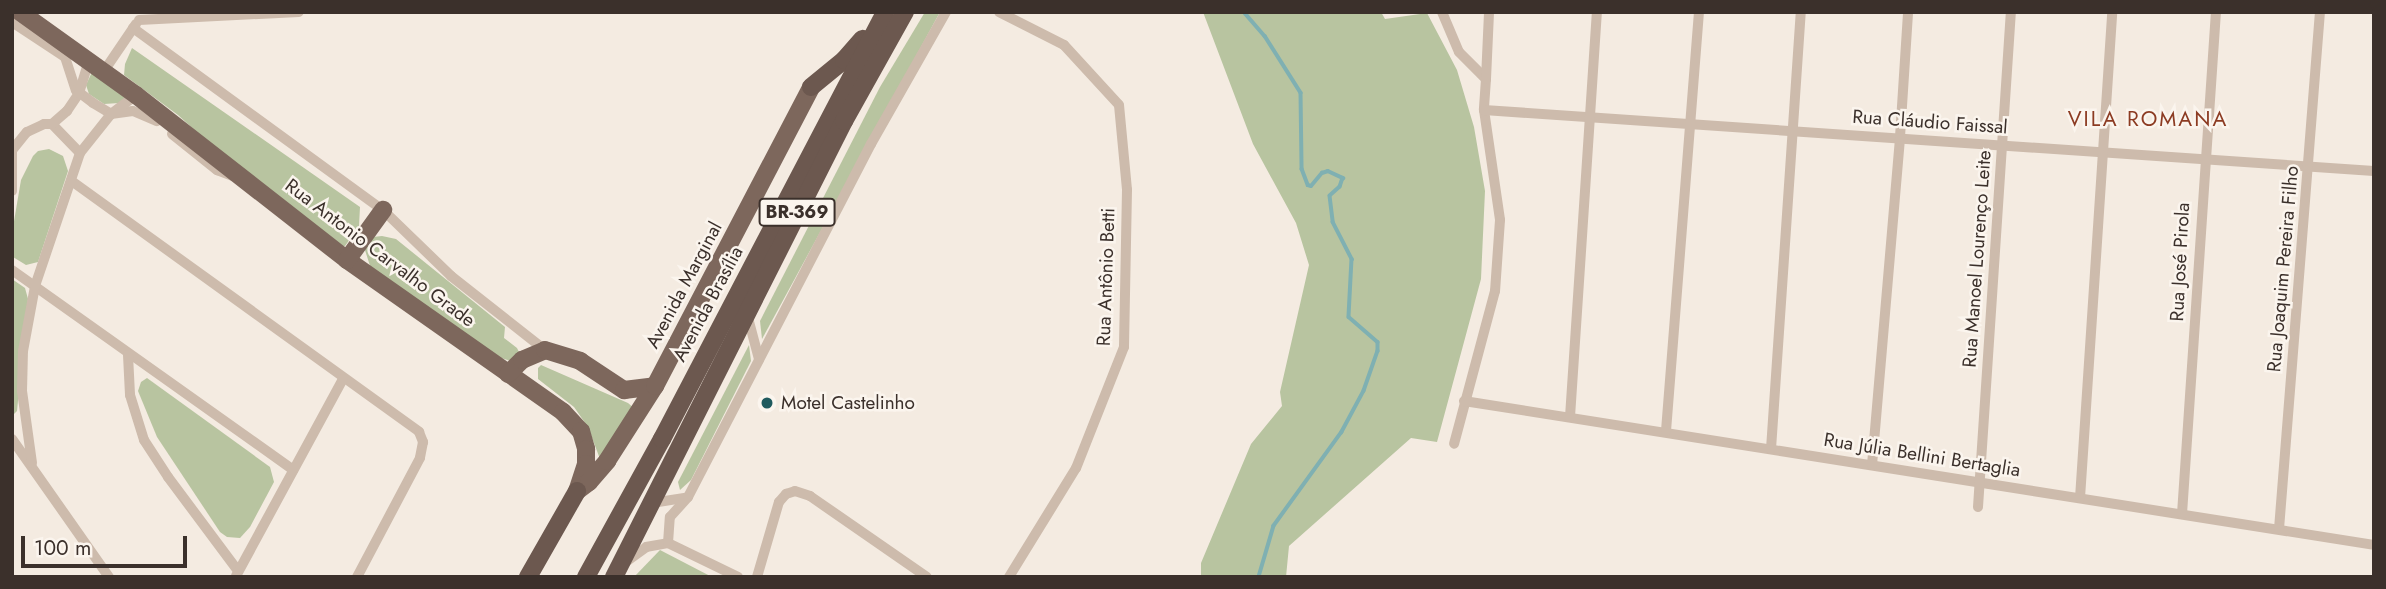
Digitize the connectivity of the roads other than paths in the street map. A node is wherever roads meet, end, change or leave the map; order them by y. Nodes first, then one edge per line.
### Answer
1 (20, 12) edge
2 (129, 12) edge
3 (299, 12) edge
4 (885, 12) edge
5 (905, 12) edge
6 (946, 12) edge
7 (999, 12) edge
8 (1442, 12) edge
9 (1489, 12) edge
10 (1597, 12) edge
11 (1699, 12) edge
12 (1801, 12) edge
13 (1908, 12) edge
14 (2011, 12) edge
15 (2112, 12) edge
16 (2216, 12) edge
17 (2320, 12) edge
18 (251, 13) edge
19 (12, 22) edge
20 (136, 24) junction
21 (96, 65) junction
22 (1486, 79) junction
23 (811, 87) joint
24 (79, 93) junction
25 (136, 95) junction
26 (1484, 110) junction
27 (111, 114) junction
28 (1589, 115) junction
29 (1692, 122) junction
30 (52, 124) junction
31 (1794, 130) junction
32 (1900, 137) junction
33 (2002, 144) junction
34 (13, 147) edge
35 (2103, 152) junction
36 (80, 153) junction
37 (2204, 159) junction
38 (2309, 166) junction
39 (2374, 171) edge
40 (73, 182) junction
41 (254, 184) junction
42 (12, 191) edge
43 (383, 210) junction
44 (347, 260) junction
45 (12, 270) edge
46 (35, 286) junction
47 (747, 313) junction
48 (545, 350) junction
49 (128, 355) junction
50 (759, 359) junction
51 (508, 374) junction
52 (343, 379) junction
53 (655, 386) junction
54 (1464, 401) junction
55 (25, 417) junction
56 (1570, 417) junction
57 (14, 424) edge
58 (1666, 430) junction
59 (12, 439) edge
60 (1454, 444) dead end
61 (1771, 449) junction
62 (32, 463) junction
63 (1872, 465) junction
64 (293, 470) junction
65 (1980, 482) junction
66 (577, 491) junction
67 (688, 497) junction
68 (2080, 498) junction
69 (652, 503) junction
70 (1978, 507) dead end
71 (2182, 514) junction
72 (2278, 530) junction
73 (668, 543) junction
74 (2374, 545) edge
75 (616, 572) edge
76 (237, 574) edge
77 (109, 577) edge
78 (356, 577) edge
79 (527, 577) edge
80 (586, 577) edge
81 (738, 577) edge
82 (757, 577) edge
83 (927, 577) edge
84 (1009, 577) edge

1 - 21 main road, Rua Antonio Carvalho Grade
2 - 20 street
3 - 18 street
4 - 23 highway
4 - 80 highway, Avenida Brasília / BR-369
5 - 47 highway, Avenida Brasília / BR-369
6 - 50 street
7 - 84 street, Rua Antônio Betti
8 - 22 street
9 - 22 street
10 - 28 street
11 - 29 street
12 - 31 street
13 - 32 street
14 - 33 street, Rua Manoel Lourenço Leite
15 - 35 street
16 - 37 street, Rua José Pirola
17 - 38 street, Rua Joaquim Pereira Filho
18 - 20 street
19 - 24 street
20 - 21 street
20 - 43 street
21 - 24 street
21 - 25 main road, Rua Antonio Carvalho Grade
22 - 26 street
23 - 53 main road, Avenida Marginal
24 - 27 street
24 - 30 street
25 - 27 street
25 - 41 main road, Rua Antonio Carvalho Grade
26 - 28 street, Rua Cláudio Faissal
26 - 54 street
27 - 36 street
27 - 41 street
28 - 29 street, Rua Cláudio Faissal
28 - 56 street
29 - 31 street, Rua Cláudio Faissal
29 - 58 street
30 - 34 street
30 - 36 street
31 - 32 street, Rua Cláudio Faissal
31 - 61 street
32 - 33 street, Rua Cláudio Faissal
32 - 63 street
33 - 35 street, Rua Cláudio Faissal
33 - 65 street, Rua Manoel Lourenço Leite
34 - 42 street
35 - 37 street, Rua Cláudio Faissal
35 - 68 street
36 - 40 street
37 - 38 street, Rua Cláudio Faissal
37 - 71 street, Rua José Pirola
38 - 39 street, Rua Cláudio Faissal
38 - 72 street, Rua Joaquim Pereira Filho
40 - 46 street
40 - 52 street
41 - 44 main road, Rua Antonio Carvalho Grade
43 - 44 main road
43 - 48 street
44 - 51 main road, Rua Antonio Carvalho Grade
45 - 46 street
46 - 49 street
46 - 55 street
47 - 50 street
47 - 69 highway, Avenida Brasília / BR-369
48 - 51 main road
48 - 53 main road
49 - 64 street
49 - 76 street
50 - 67 street
51 - 66 main road, Rua Antonio Carvalho Grade
52 - 64 street
52 - 78 street
53 - 66 main road, Avenida Marginal
54 - 56 street, Rua Júlia Bellini Bertaglia
54 - 60 street
55 - 57 street
55 - 62 street
56 - 58 street, Rua Júlia Bellini Bertaglia
58 - 61 street, Rua Júlia Bellini Bertaglia
59 - 62 street
61 - 63 street, Rua Júlia Bellini Bertaglia
62 - 77 street
63 - 65 street, Rua Júlia Bellini Bertaglia
64 - 76 street
65 - 68 street, Rua Júlia Bellini Bertaglia
65 - 70 street, Rua Manoel Lourenço Leite
66 - 79 highway
67 - 69 street
67 - 73 street
68 - 71 street, Rua Júlia Bellini Bertaglia
69 - 75 highway, Avenida Brasília / BR-369
71 - 72 street, Rua Júlia Bellini Bertaglia
72 - 74 street, Rua Júlia Bellini Bertaglia
73 - 75 street
73 - 81 street
82 - 83 street

